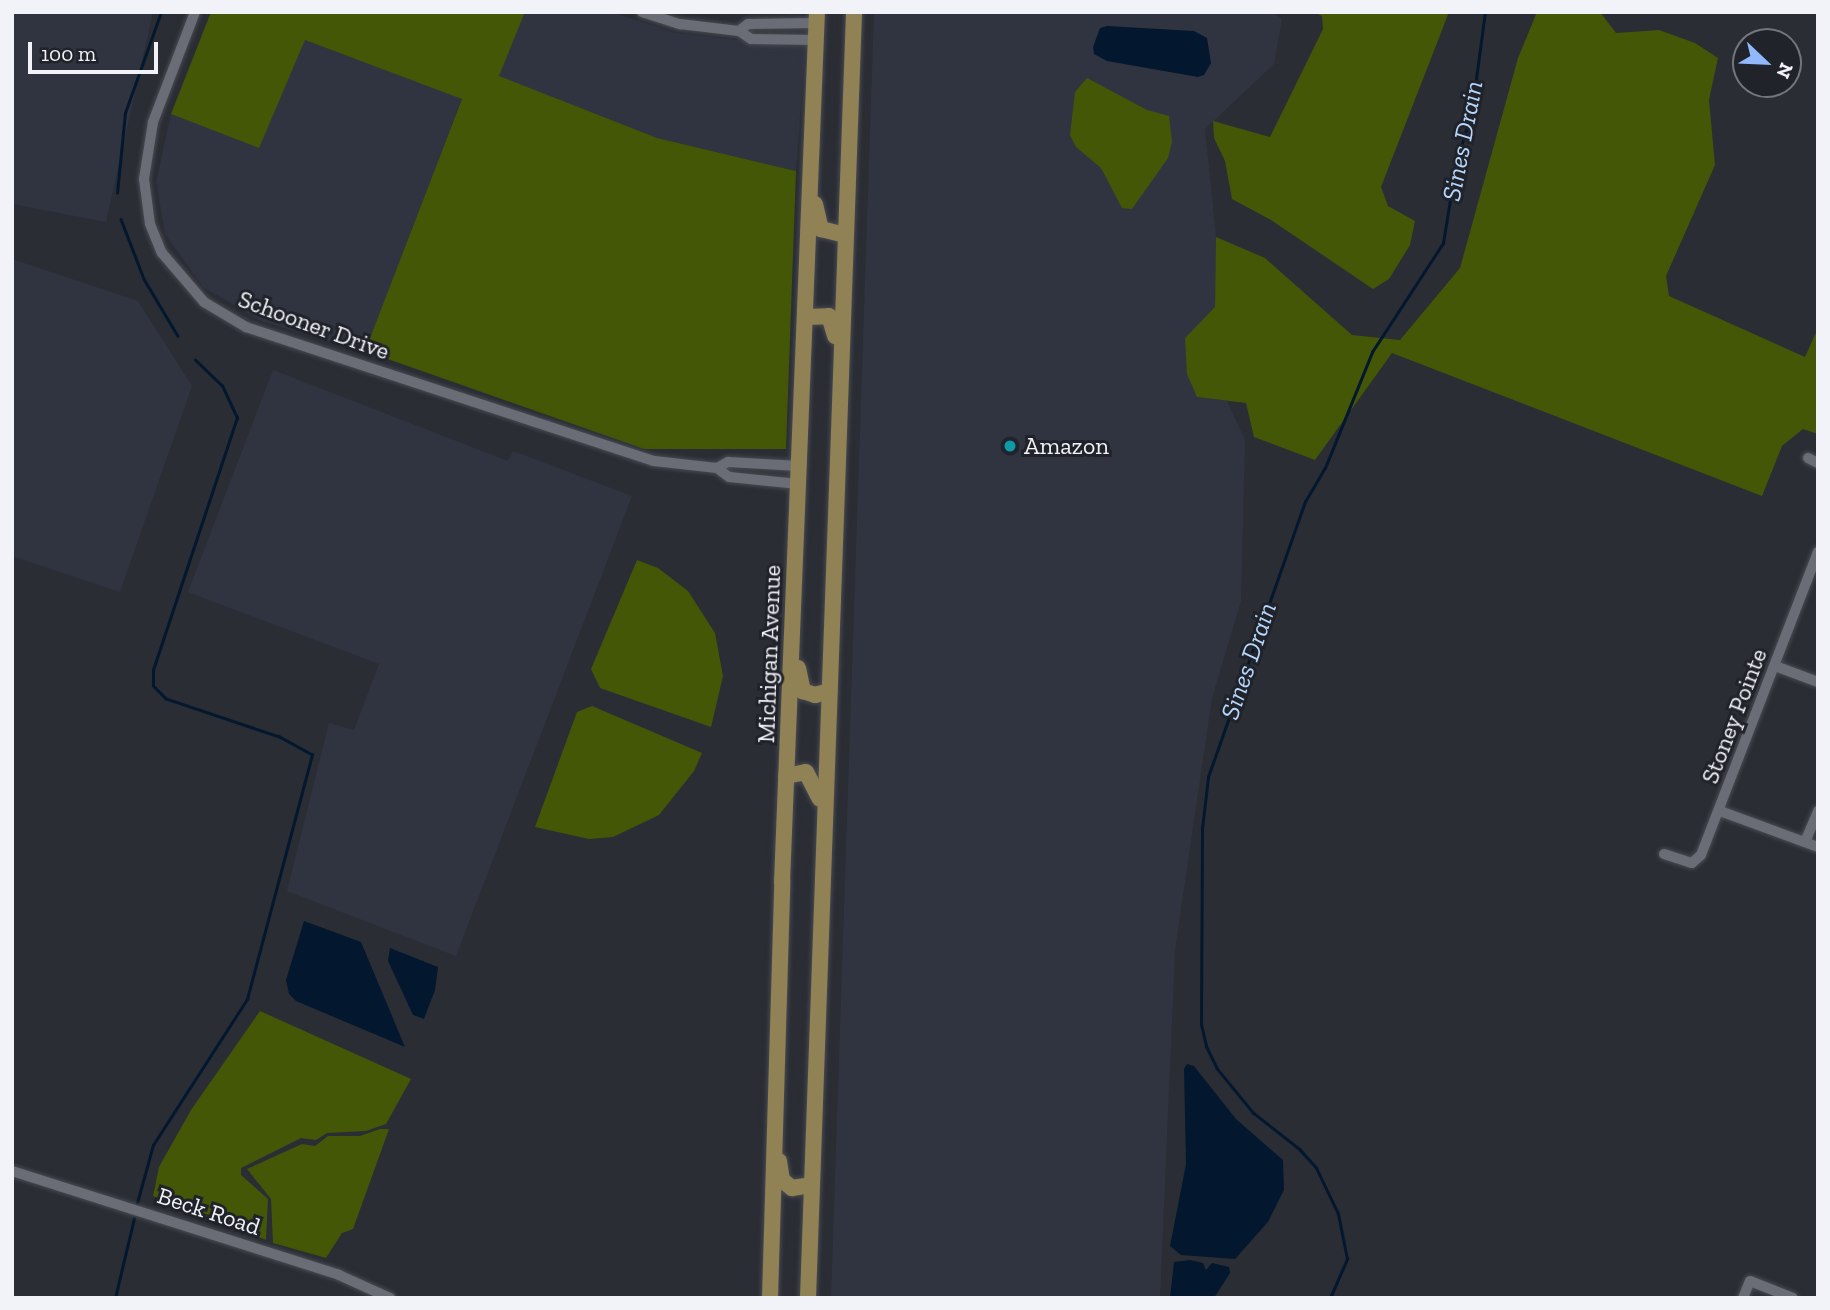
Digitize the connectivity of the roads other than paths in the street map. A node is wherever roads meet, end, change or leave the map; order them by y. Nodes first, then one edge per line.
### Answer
1 (195, 12) edge
2 (642, 12) edge
3 (854, 12) edge
4 (817, 18) edge
5 (739, 31) junction
6 (815, 40) junction
7 (810, 178) junction
8 (845, 234) junction
9 (805, 317) junction
10 (840, 351) junction
11 (799, 466) junction
12 (717, 468) junction
13 (798, 484) junction
14 (1818, 552) edge
15 (793, 617) junction
16 (1775, 666) junction
17 (1818, 682) edge
18 (829, 691) junction
19 (786, 776) junction
20 (823, 808) junction
21 (1818, 810) edge
22 (1720, 811) junction
23 (1805, 842) junction
24 (1818, 847) edge
25 (1664, 854) dead end
26 (775, 1134) junction
27 (12, 1171) edge
28 (811, 1185) junction
29 (390, 1298) edge
30 (771, 1298) edge
31 (808, 1298) edge
32 (1743, 1298) edge
33 (1793, 1298) edge

1 - 12 street, Schooner Drive
2 - 5 street
3 - 8 main road
4 - 5 street
4 - 6 main road, Michigan Avenue
5 - 6 street
6 - 7 main road, Michigan Avenue
7 - 8 main road
7 - 9 main road, Michigan Avenue
8 - 10 main road
9 - 10 main road
9 - 11 main road, Michigan Avenue
10 - 18 main road
11 - 12 street, Schooner Drive
11 - 13 main road, Michigan Avenue
12 - 13 street, Schooner Drive
13 - 15 main road, Michigan Avenue
14 - 16 street, Stoney Pointe
15 - 18 main road
15 - 19 main road, Michigan Avenue
16 - 17 street
16 - 22 street, Stoney Pointe
18 - 20 main road
19 - 20 main road
19 - 26 main road, Michigan Avenue
20 - 28 main road
21 - 23 street
22 - 23 street
22 - 25 street, Stoney Pointe
23 - 24 street
26 - 28 main road
26 - 30 main road, Michigan Avenue
27 - 29 street, Beck Road
28 - 31 main road
32 - 33 street

